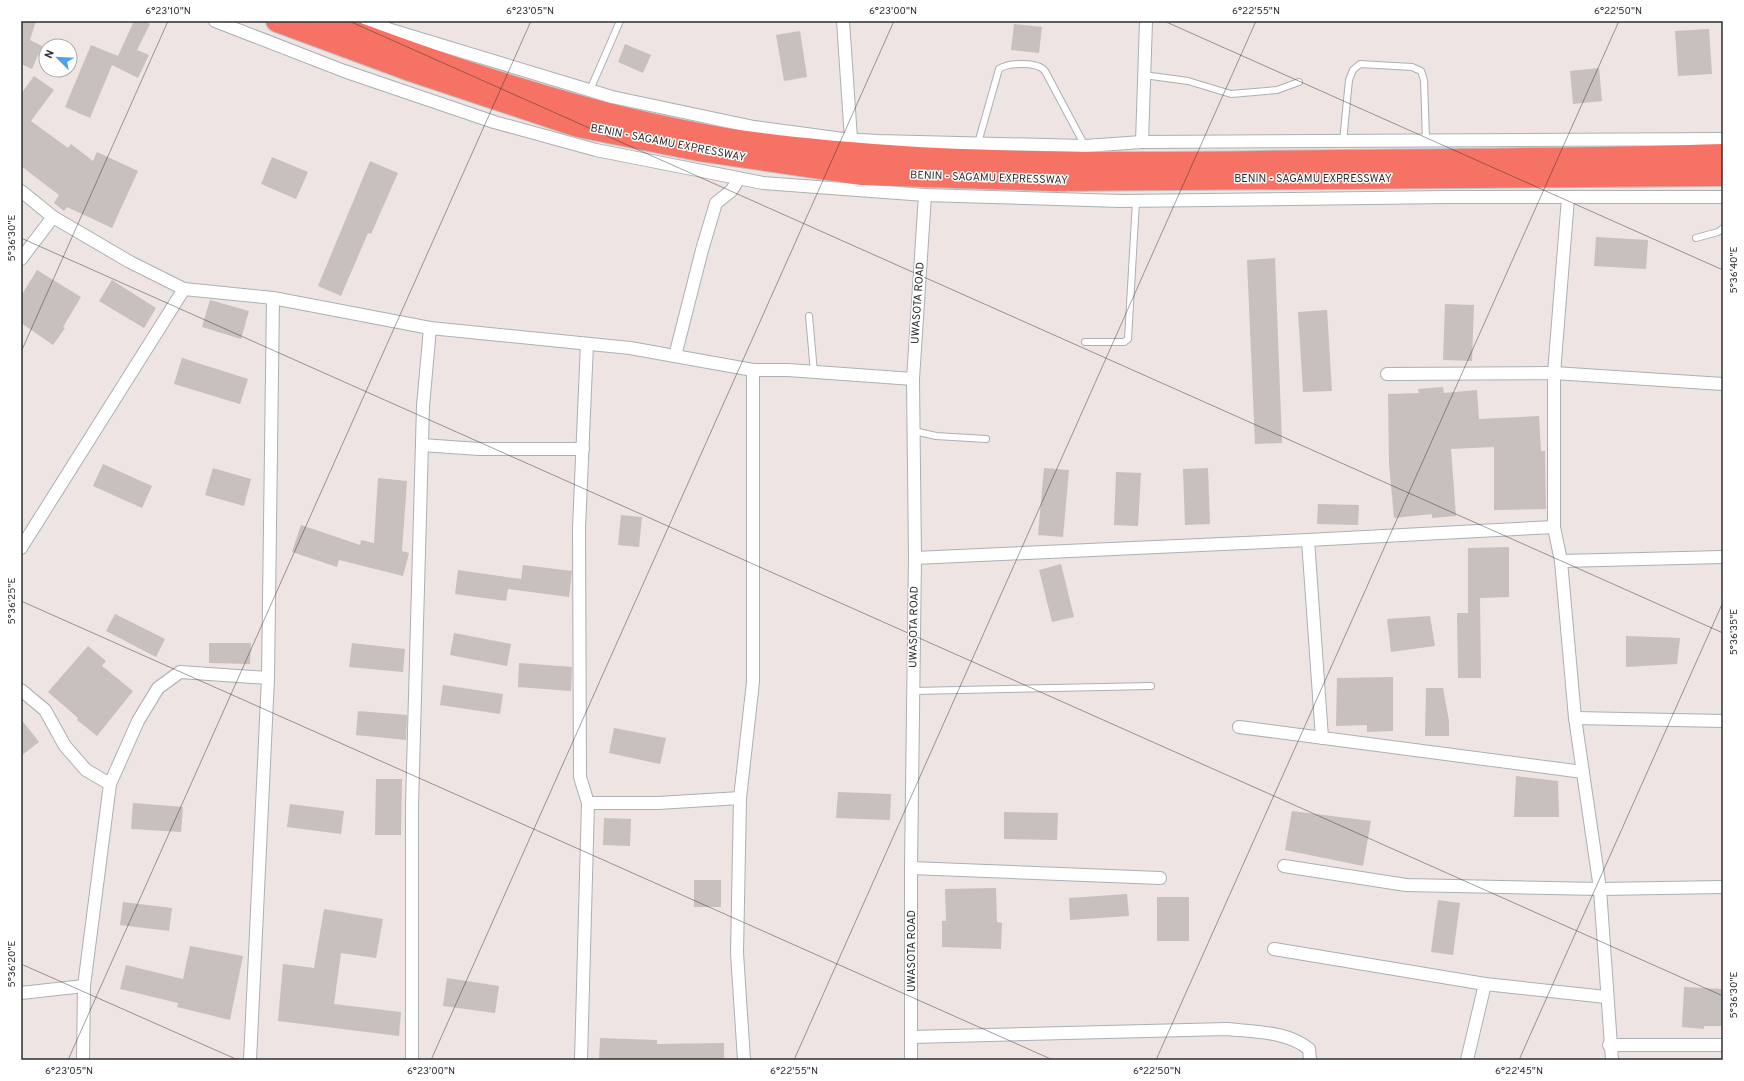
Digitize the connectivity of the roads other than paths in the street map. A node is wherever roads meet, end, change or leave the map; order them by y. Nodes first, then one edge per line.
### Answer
1 (214, 21) edge
2 (277, 21) edge
3 (324, 21) edge
4 (367, 21) edge
5 (620, 21) edge
6 (843, 21) edge
7 (1146, 21) edge
8 (1144, 75) junction
9 (1299, 82) dead end
10 (590, 90) junction
11 (851, 139) junction
12 (1723, 139) edge
13 (1426, 140) junction
14 (1343, 141) junction
15 (1142, 142) junction
16 (978, 143) junction
17 (1661, 149) junction
18 (1088, 154) junction
19 (1723, 155) edge
20 (1723, 175) edge
21 (739, 178) junction
22 (21, 191) edge
23 (925, 195) junction
24 (1723, 197) edge
25 (1568, 198) junction
26 (1136, 201) junction
27 (53, 217) junction
28 (1723, 228) edge
29 (1696, 238) dead end
30 (21, 259) edge
31 (184, 288) junction
32 (273, 298) junction
33 (809, 316) dead end
34 (430, 328) junction
35 (1085, 342) dead end
36 (587, 344) junction
37 (675, 356) junction
38 (753, 370) junction
39 (814, 372) junction
40 (1554, 373) junction
41 (1387, 374) dead end
42 (913, 379) junction
43 (1723, 384) edge
44 (914, 431) junction
45 (986, 439) dead end
46 (422, 445) junction
47 (583, 449) junction
48 (1554, 527) junction
49 (1308, 540) junction
50 (21, 548) edge
51 (1723, 557) edge
52 (915, 558) junction
53 (1561, 561) junction
54 (268, 678) junction
55 (1152, 686) dead end
56 (21, 690) edge
57 (914, 692) junction
58 (1575, 718) junction
59 (1723, 721) edge
60 (1239, 727) dead end
61 (1322, 738) junction
62 (1583, 772) junction
63 (110, 784) junction
64 (740, 798) junction
65 (588, 803) junction
66 (1284, 866) dead end
67 (911, 868) junction
68 (1160, 878) dead end
69 (1723, 886) edge
70 (1600, 889) junction
71 (1274, 949) dead end
72 (1485, 984) junction
73 (84, 986) junction
74 (21, 993) edge
75 (1606, 997) junction
76 (912, 1037) junction
77 (1609, 1045) junction
78 (1723, 1045) edge
79 (83, 1060) edge
80 (250, 1060) edge
81 (412, 1060) edge
82 (581, 1060) edge
83 (744, 1060) edge
84 (911, 1060) edge
85 (1310, 1060) edge
86 (1467, 1060) edge
87 (1612, 1060) edge

1 - 21 street
2 - 20 highway, BENIN - SAGAMU EXPRESSWAY
3 - 18 highway
4 - 10 street
5 - 10 lane
6 - 11 street
7 - 8 street
8 - 9 lane
8 - 15 street
10 - 11 street
11 - 16 street
12 - 17 street
13 - 14 street
13 - 14 lane
13 - 17 street
14 - 15 street
15 - 18 street
16 - 18 street
16 - 18 lane
17 - 18 highway
17 - 19 highway
21 - 23 street
21 - 37 street
22 - 27 street
23 - 26 street
23 - 42 street, UWASOTA ROAD
24 - 25 street
25 - 26 street
25 - 40 street
26 - 35 lane
27 - 30 street
27 - 31 street
28 - 29 lane
31 - 32 street
31 - 50 street
32 - 34 street
32 - 54 street
33 - 39 lane
34 - 36 street
34 - 46 street
36 - 37 street
36 - 47 street
37 - 38 street
38 - 39 street
38 - 64 street
39 - 42 street
40 - 41 street
40 - 43 street
40 - 48 street
42 - 44 street, UWASOTA ROAD
44 - 45 lane
44 - 52 street, UWASOTA ROAD
46 - 47 street
46 - 81 street
47 - 65 street
48 - 49 street
48 - 53 street
49 - 52 street
49 - 61 street
51 - 53 street
52 - 57 street, UWASOTA ROAD
53 - 58 street
54 - 63 street
54 - 80 street
55 - 57 lane
56 - 63 street
57 - 67 street, UWASOTA ROAD
58 - 59 street
58 - 62 street
60 - 61 street
61 - 62 street
62 - 70 street
63 - 73 street
64 - 65 street
64 - 83 street
65 - 82 street
66 - 70 street
67 - 68 street
67 - 76 street, UWASOTA ROAD
69 - 70 street
70 - 75 street
71 - 72 street
72 - 75 street
72 - 86 street
73 - 74 street
73 - 79 street
75 - 77 street
76 - 84 street, UWASOTA ROAD
76 - 85 street
77 - 78 street
77 - 87 street

